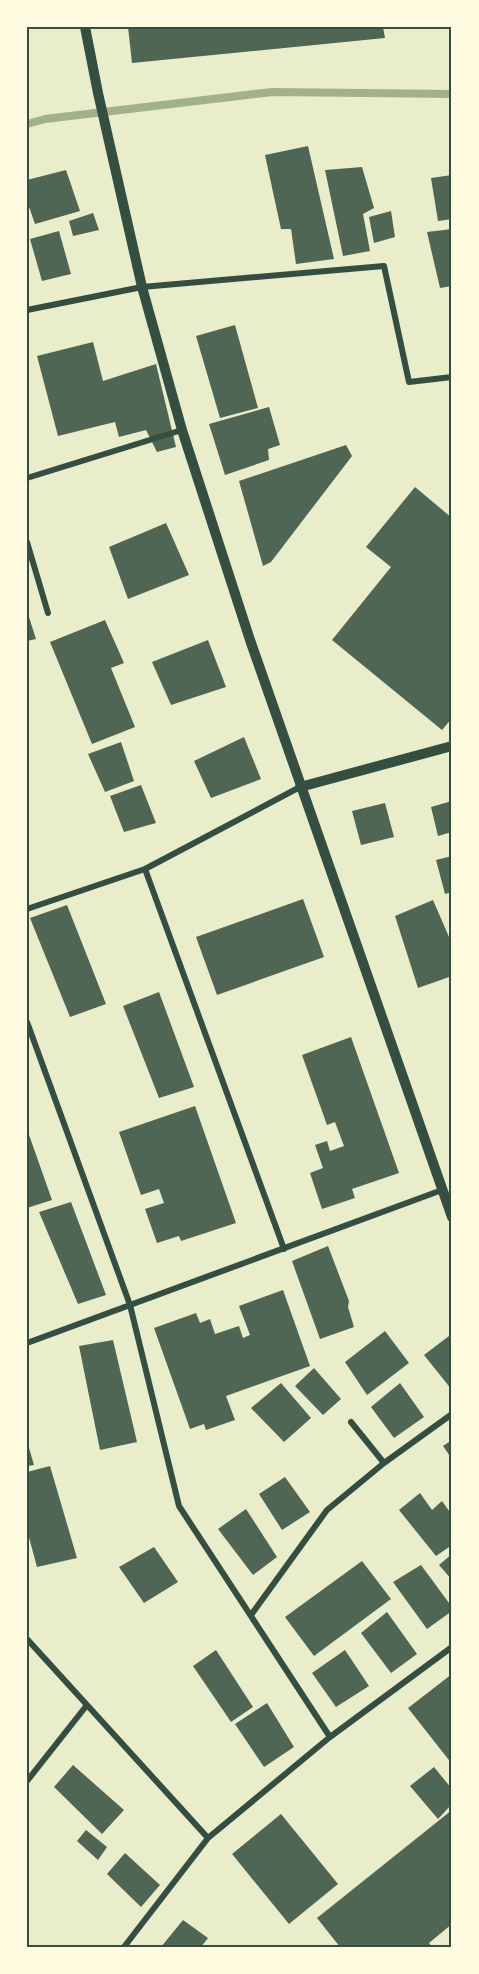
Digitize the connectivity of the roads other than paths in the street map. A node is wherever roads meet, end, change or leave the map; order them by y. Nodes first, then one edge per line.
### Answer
1 (85, 27) edge
2 (142, 287) junction
3 (27, 310) edge
4 (452, 377) edge
5 (182, 430) junction
6 (27, 478) edge
7 (27, 542) edge
8 (48, 613) dead end
9 (452, 746) edge
10 (300, 787) junction
11 (145, 868) junction
12 (27, 909) edge
13 (27, 1022) edge
14 (442, 1190) junction
15 (452, 1217) edge
16 (284, 1249) junction
17 (130, 1305) junction
18 (27, 1343) edge
19 (452, 1414) edge
20 (351, 1422) dead end
21 (384, 1463) junction
22 (251, 1615) junction
23 (27, 1639) edge
24 (452, 1647) edge
25 (87, 1705) junction
26 (330, 1737) junction
27 (27, 1781) edge
28 (208, 1838) junction
29 (124, 1947) edge

1 - 2 street
2 - 3 street
2 - 4 street
2 - 5 street
5 - 6 street
5 - 10 street
7 - 8 street
9 - 10 street
10 - 11 street
10 - 14 street
11 - 12 street
11 - 16 street
13 - 17 street
14 - 15 street
14 - 16 street
16 - 17 street
17 - 18 street
17 - 22 street
19 - 21 street
20 - 21 street
21 - 22 street
22 - 26 street
23 - 25 street
24 - 26 street
25 - 27 street
25 - 28 street
26 - 28 street
28 - 29 street

